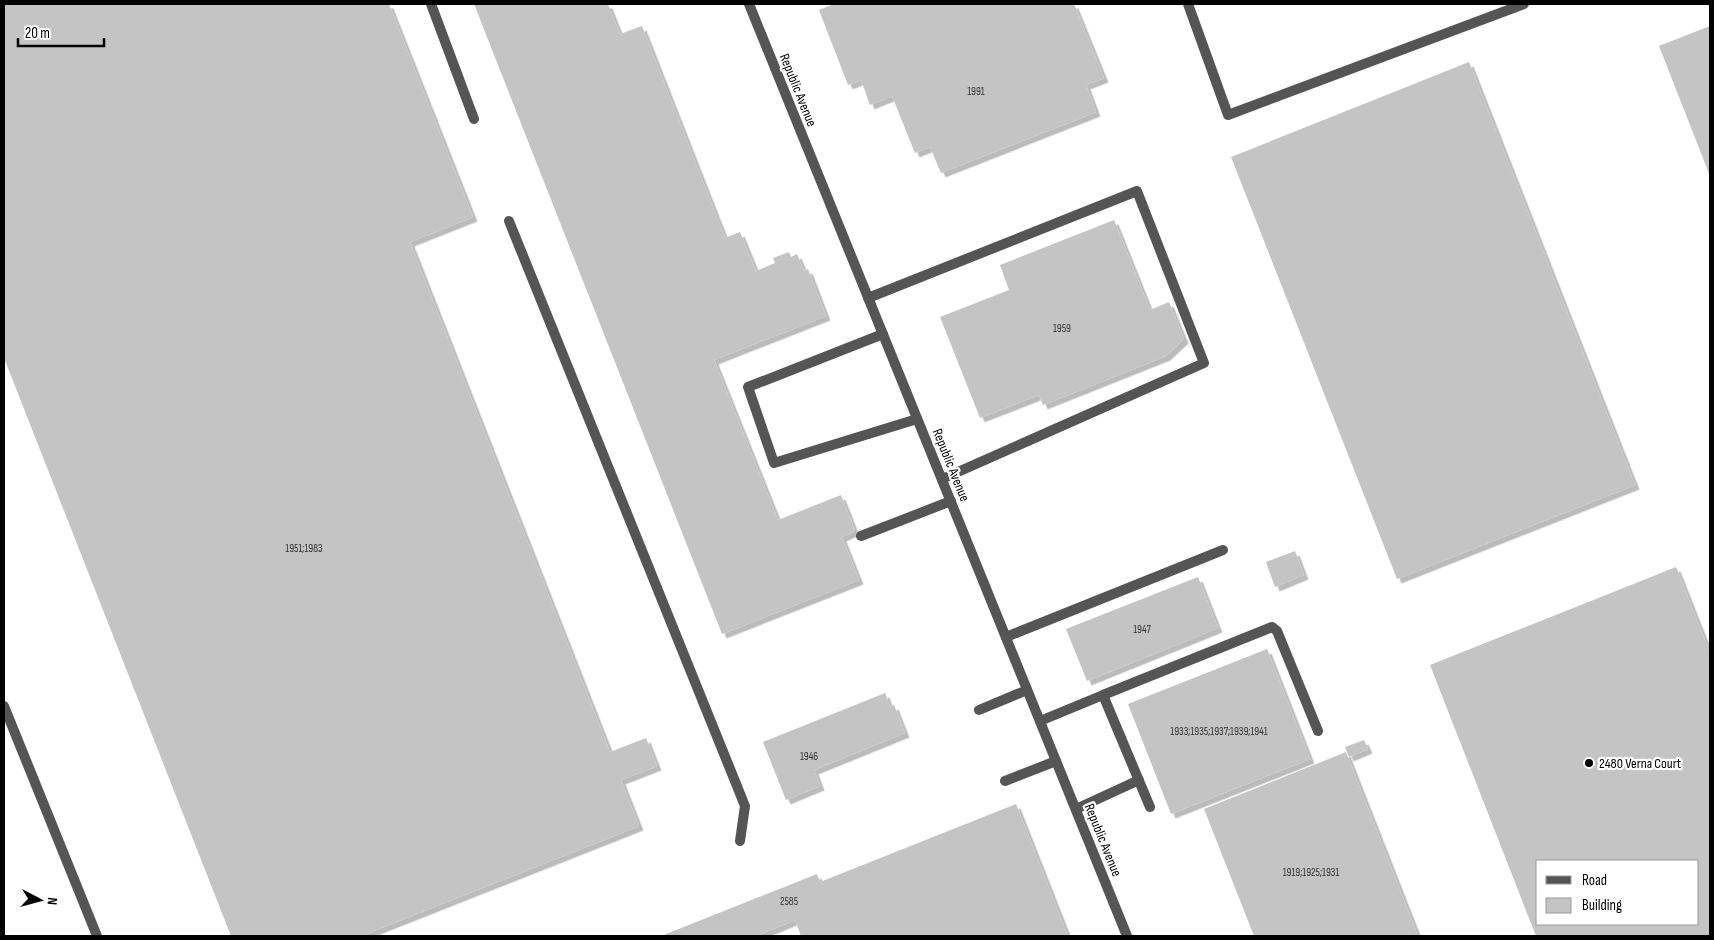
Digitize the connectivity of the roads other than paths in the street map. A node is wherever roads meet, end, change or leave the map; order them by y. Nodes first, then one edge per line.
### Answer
1 (431, 4) edge
2 (749, 4) edge
3 (1188, 4) edge
4 (1524, 4) edge
5 (474, 119) dead end
6 (509, 221) dead end
7 (868, 298) junction
8 (883, 334) junction
9 (917, 420) junction
10 (942, 479) junction
11 (951, 501) junction
12 (860, 536) dead end
13 (1223, 550) dead end
14 (1006, 637) junction
15 (1027, 690) junction
16 (1103, 695) junction
17 (4, 706) edge
18 (979, 710) dead end
19 (1040, 721) junction
20 (1318, 731) dead end
21 (1056, 761) junction
22 (1139, 780) junction
23 (1005, 781) dead end
24 (1150, 807) dead end
25 (1076, 809) junction
26 (740, 841) dead end
27 (96, 936) edge
28 (1127, 936) edge

1 - 5 street
2 - 7 street, Republic Avenue
3 - 4 street
6 - 26 street
7 - 8 street, Republic Avenue
7 - 10 street
8 - 9 street, Republic Avenue
8 - 9 street
9 - 10 street, Republic Avenue
10 - 11 street, Republic Avenue
11 - 12 street
11 - 14 street, Republic Avenue
13 - 14 street
14 - 15 street, Republic Avenue
15 - 18 street
15 - 19 street, Republic Avenue
16 - 19 street
16 - 20 street
16 - 22 street
17 - 27 street
19 - 21 street, Republic Avenue
21 - 23 street
21 - 25 street, Republic Avenue
22 - 24 street
22 - 25 street
25 - 28 street, Republic Avenue

